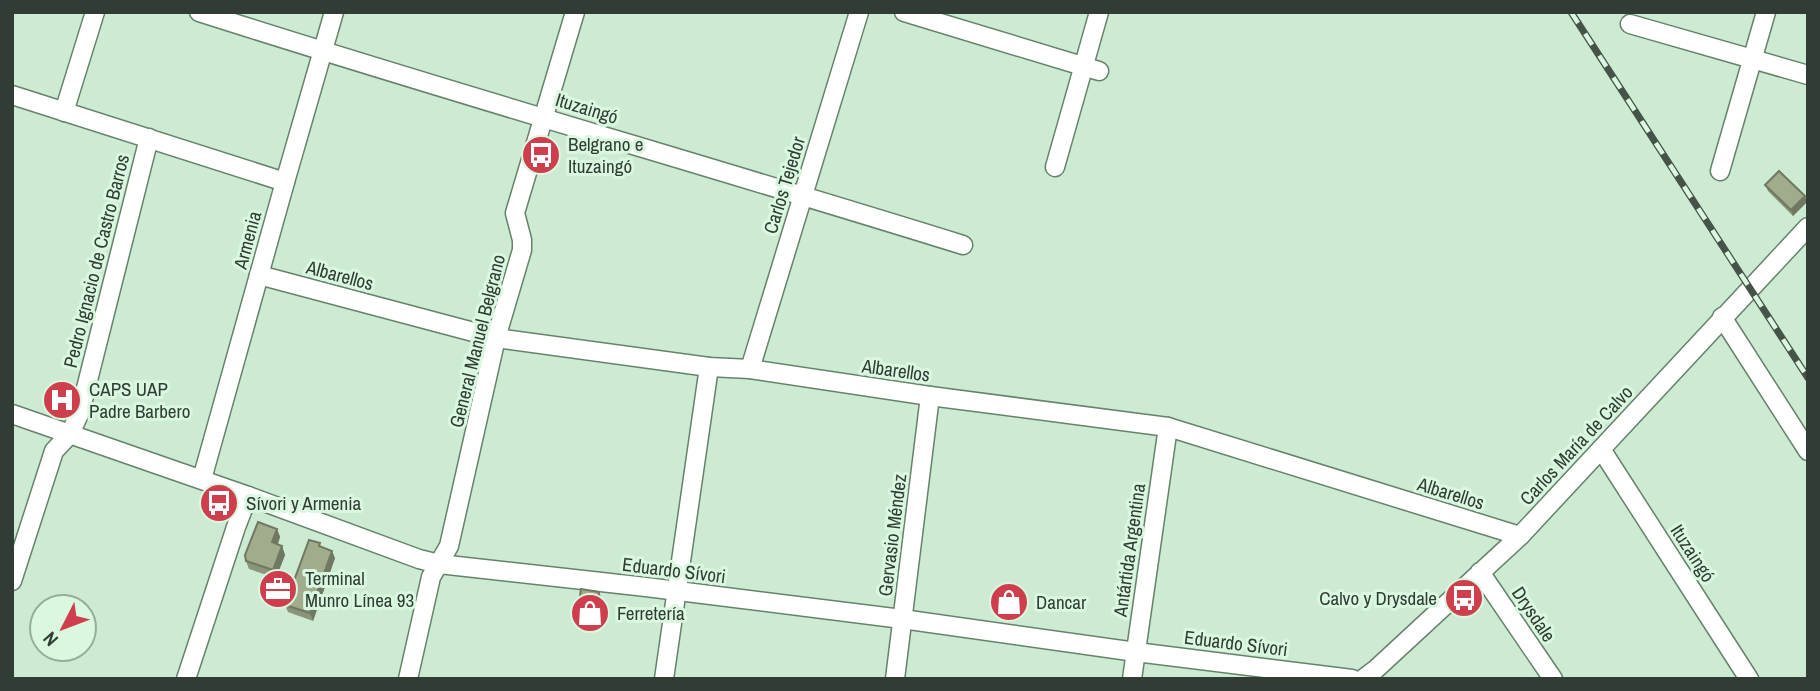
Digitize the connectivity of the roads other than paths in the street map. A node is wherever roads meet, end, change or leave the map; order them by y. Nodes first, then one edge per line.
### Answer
1 (95, 12) edge
2 (199, 12) edge
3 (334, 12) edge
4 (575, 12) edge
5 (859, 12) edge
6 (904, 12) edge
7 (1100, 12) edge
8 (1766, 12) edge
9 (1630, 24) dead end
10 (322, 51) junction
11 (1752, 59) junction
12 (1091, 69) junction
13 (1808, 75) edge
14 (13, 98) edge
15 (64, 112) junction
16 (544, 118) junction
17 (149, 138) junction
18 (1055, 167) dead end
19 (1720, 171) dead end
20 (285, 182) junction
21 (803, 195) junction
22 (1808, 227) edge
23 (963, 245) dead end
24 (259, 275) junction
25 (1723, 317) junction
26 (496, 338) junction
27 (709, 366) junction
28 (750, 369) junction
29 (930, 396) junction
30 (12, 414) edge
31 (1168, 427) junction
32 (70, 434) junction
33 (1601, 449) junction
34 (1808, 451) edge
35 (202, 479) junction
36 (248, 496) junction
37 (1520, 536) junction
38 (439, 564) junction
39 (1480, 572) junction
40 (12, 581) edge
41 (676, 592) junction
42 (902, 619) junction
43 (1136, 652) junction
44 (1550, 678) edge
45 (186, 679) edge
46 (408, 679) edge
47 (664, 679) edge
48 (895, 679) edge
49 (1132, 679) edge
50 (1352, 679) edge
51 (1363, 679) edge
52 (1749, 679) edge

1 - 15 street
2 - 10 street, Ituzaingó
3 - 10 street, Armenia
4 - 16 street, General Manuel Belgrano
5 - 21 street, Carlos Tejedor
6 - 12 street
7 - 12 street
8 - 11 street
9 - 11 street
10 - 16 street, Ituzaingó
10 - 20 street, Armenia
11 - 13 street
11 - 19 street
12 - 18 street
14 - 15 street
15 - 17 street
16 - 21 street, Ituzaingó
16 - 26 street, General Manuel Belgrano
17 - 20 street
17 - 32 street, Pedro Ignacio de Castro Barros
20 - 24 street, Armenia
21 - 23 street, Ituzaingó
21 - 28 street, Carlos Tejedor
22 - 25 street, Carlos María de Calvo
24 - 26 street, Albarellos
24 - 35 street, Armenia
25 - 33 street, Carlos María de Calvo
25 - 34 street
26 - 27 street, Albarellos
26 - 38 street, General Manuel Belgrano
27 - 28 street, Albarellos
27 - 41 street
28 - 29 street, Albarellos
29 - 31 street, Albarellos
29 - 42 street, Gervasio Méndez
30 - 32 street, Eduardo Sívori
31 - 37 street, Albarellos
31 - 43 street, Antártida Argentina
32 - 35 street, Eduardo Sívori
32 - 40 street, Pedro Ignacio de Castro Barros
33 - 37 street, Carlos María de Calvo
33 - 52 street, Ituzaingó
35 - 36 street, Eduardo Sívori
36 - 38 street, Eduardo Sívori
36 - 45 street
37 - 39 street, Carlos María de Calvo
38 - 41 street, Eduardo Sívori
38 - 46 street, General Manuel Belgrano
39 - 44 street, Drysdale
39 - 51 street, Carlos María de Calvo
41 - 42 street, Eduardo Sívori
41 - 47 street
42 - 43 street, Eduardo Sívori
42 - 48 street, Gervasio Méndez
43 - 49 street, Antártida Argentina
43 - 50 street, Eduardo Sívori

